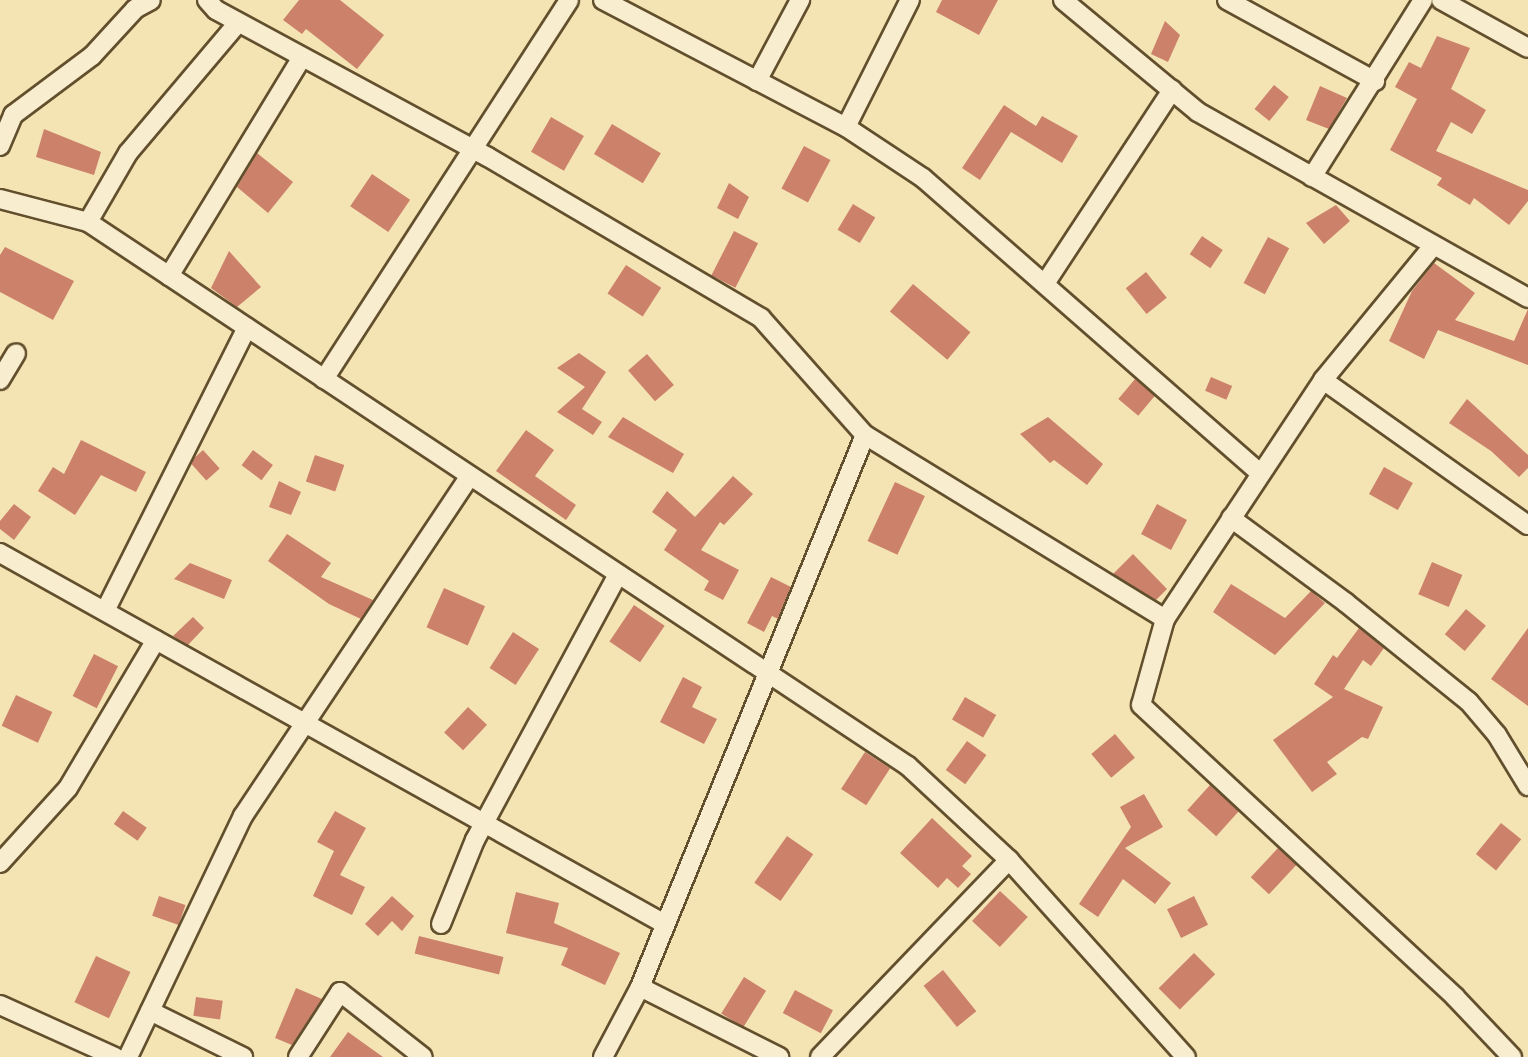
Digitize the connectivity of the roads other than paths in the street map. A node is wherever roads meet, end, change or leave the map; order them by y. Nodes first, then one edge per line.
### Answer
1 (151, 0) edge
2 (207, 0) edge
3 (569, 0) edge
4 (603, 0) edge
5 (800, 0) edge
6 (910, 0) edge
7 (1063, 0) edge
8 (1227, 0) edge
9 (1423, 0) edge
10 (1441, 0) edge
11 (238, 23) junction
12 (1528, 48) edge
13 (301, 59) junction
14 (757, 81) junction
15 (1375, 81) junction
16 (1172, 90) junction
17 (846, 127) junction
18 (0, 146) edge
19 (472, 149) junction
20 (1312, 177) junction
21 (0, 199) edge
22 (88, 222) junction
23 (1433, 246) junction
24 (169, 276) junction
25 (1046, 282) junction
26 (1528, 298) edge
27 (247, 327) junction
28 (16, 353) dead end
29 (324, 379) junction
30 (0, 380) edge
31 (1323, 380) junction
32 (865, 435) junction
33 (1258, 472) junction
34 (469, 477) junction
35 (1231, 518) junction
36 (1528, 525) edge
37 (0, 553) edge
38 (618, 574) junction
39 (105, 611) junction
40 (1165, 619) junction
41 (156, 640) junction
42 (766, 674) junction
43 (303, 722) junction
44 (1528, 786) edge
45 (486, 823) junction
46 (1009, 860) junction
47 (0, 863) edge
48 (441, 924) dead end
49 (665, 924) junction
50 (640, 987) junction
51 (0, 1005) edge
52 (150, 1011) junction
53 (115, 1057) edge
54 (128, 1057) edge
55 (243, 1057) edge
56 (298, 1057) edge
57 (424, 1057) edge
58 (603, 1057) edge
59 (779, 1057) edge
60 (820, 1057) edge
61 (1185, 1057) edge
62 (1512, 1057) edge

1 - 18 street
2 - 11 street
3 - 19 street
4 - 14 street
5 - 14 street
6 - 17 street
7 - 16 street
8 - 15 street
9 - 15 street
10 - 12 street
11 - 13 street
11 - 22 street
13 - 19 street
13 - 24 street
14 - 17 street
15 - 20 street
16 - 20 street
16 - 25 street
17 - 25 street
19 - 29 street
19 - 32 street
20 - 23 street
21 - 22 street
22 - 24 street
23 - 26 street
23 - 31 street
24 - 27 street
25 - 33 street
27 - 29 street
27 - 39 street
28 - 30 street
29 - 34 street
31 - 33 street
31 - 36 street
32 - 40 street
32 - 42 street
33 - 35 street
34 - 38 street
34 - 43 street
35 - 40 street
35 - 44 street
37 - 39 street
38 - 42 street
38 - 45 street
39 - 41 street
40 - 62 street
41 - 43 street
41 - 47 street
42 - 46 street
42 - 49 street
43 - 45 street
43 - 52 street
45 - 48 street
45 - 49 street
46 - 60 street
46 - 61 street
49 - 50 street
50 - 58 street
50 - 59 street
51 - 53 street
52 - 54 street
52 - 55 street
56 - 57 street

